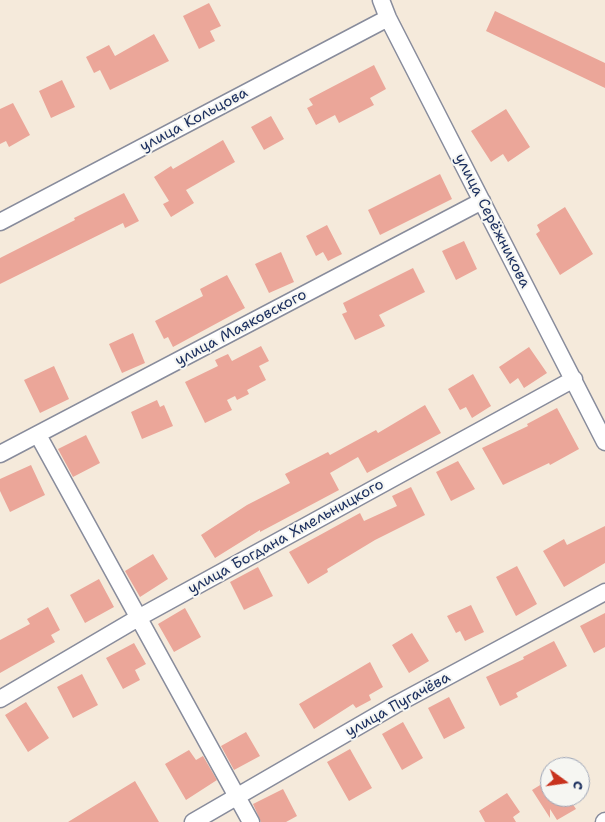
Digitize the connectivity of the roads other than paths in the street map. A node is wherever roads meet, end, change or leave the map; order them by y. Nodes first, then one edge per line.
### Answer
1 (381, 0) edge
2 (388, 18) junction
3 (482, 201) junction
4 (0, 222) edge
5 (574, 379) junction
6 (38, 435) junction
7 (605, 442) edge
8 (0, 454) edge
9 (605, 592) edge
10 (138, 618) junction
11 (0, 698) edge
12 (238, 796) junction
13 (193, 822) edge
14 (251, 822) edge

1 - 2 street, улица Серёжникова
2 - 3 street, улица Серёжникова
2 - 4 street, улица Кольцова
3 - 5 street, улица Серёжникова
3 - 6 street, улица Маяковского
5 - 7 street, улица Серёжникова
5 - 10 street, улица Богдана Хмельницкого
6 - 8 street, улица Маяковского
6 - 10 street
9 - 12 street, улица Пугачёва
10 - 11 street, улица Богдана Хмельницкого
10 - 12 street
12 - 13 street, улица Пугачёва
12 - 14 street

